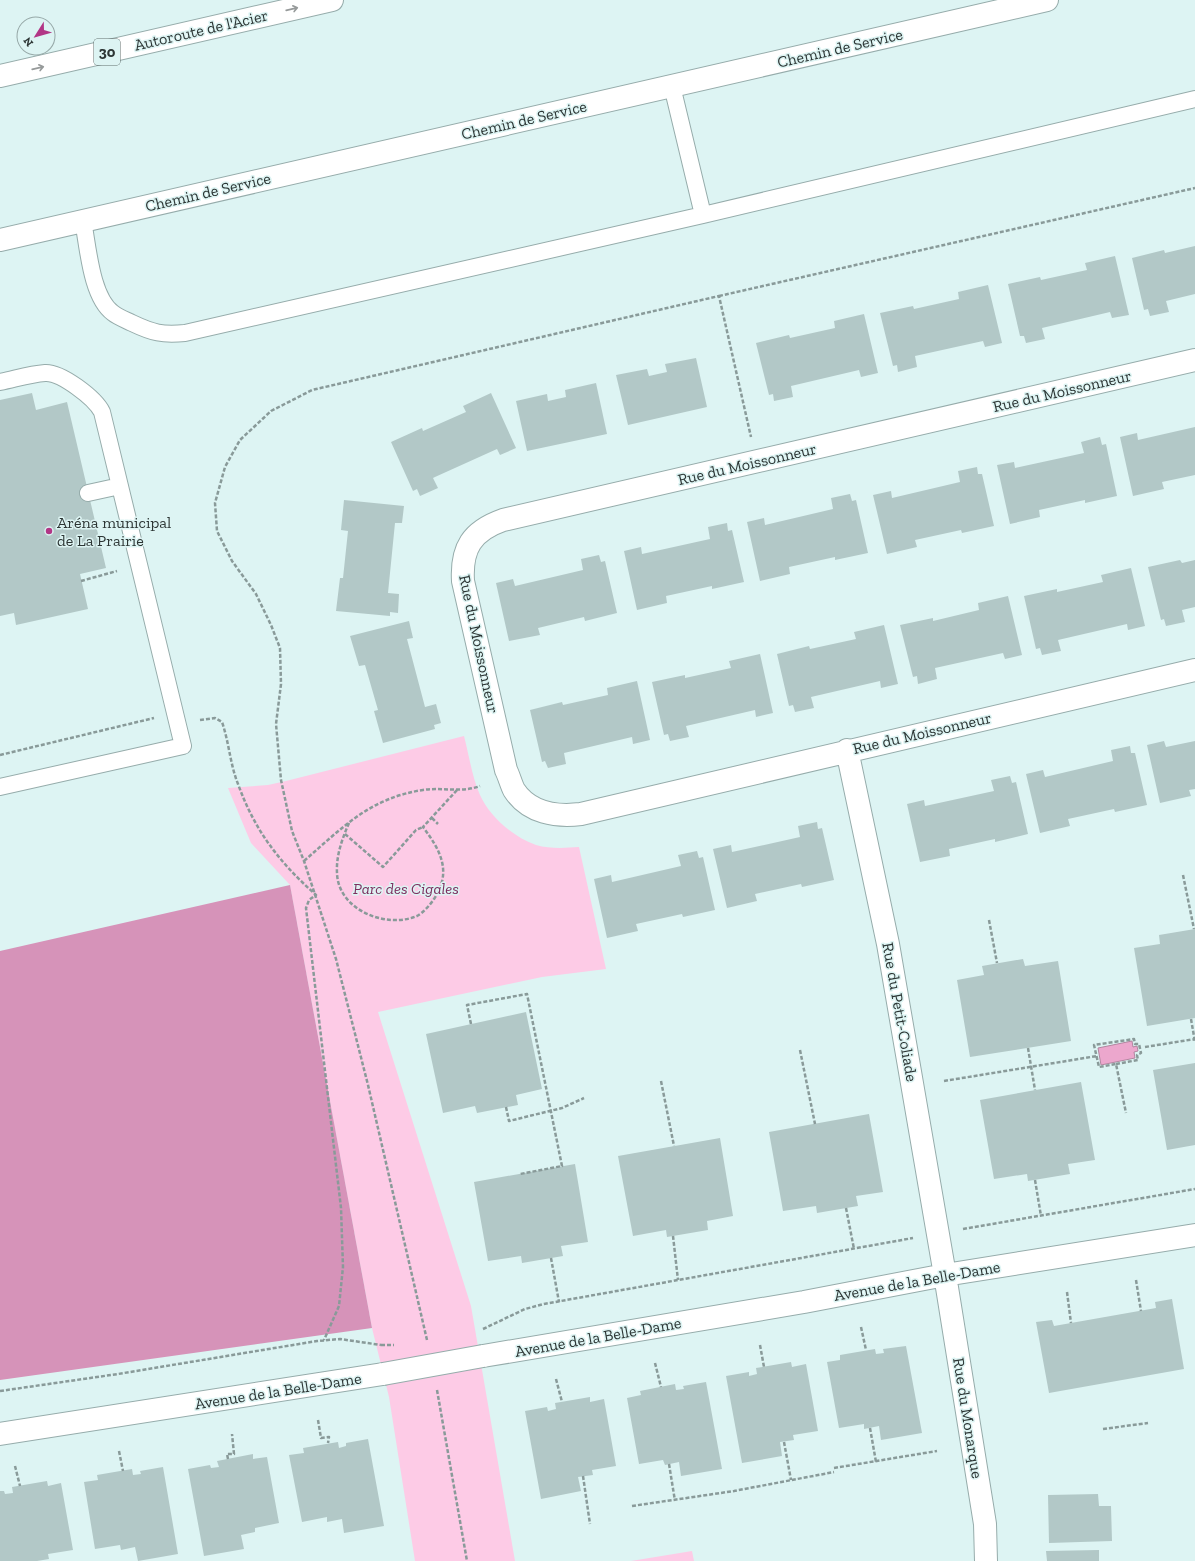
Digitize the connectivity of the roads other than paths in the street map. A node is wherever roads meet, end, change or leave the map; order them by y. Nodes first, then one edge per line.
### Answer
1 (332, 0) edge
2 (1047, 0) edge
3 (0, 76) edge
4 (672, 86) junction
5 (1195, 99) edge
6 (703, 215) junction
7 (83, 221) junction
8 (0, 240) edge
9 (1195, 360) edge
10 (0, 382) edge
11 (120, 486) junction
12 (88, 493) dead end
13 (1195, 670) edge
14 (847, 750) junction
15 (0, 787) edge
16 (1195, 1235) edge
17 (946, 1275) junction
18 (0, 1434) edge
19 (986, 1561) edge

3 -> 1 main road, Autoroute de l'Acier / 30
2 - 4 main road, Chemin de Service
4 - 6 lane
4 - 7 main road, Chemin de Service
5 - 6 lane
6 - 7 lane
7 - 8 main road, Chemin de Service
9 - 14 main road, Rue du Moissonneur
10 - 11 lane
11 - 12 lane
11 - 15 lane
13 - 14 main road, Rue du Moissonneur
14 - 17 main road, Rue du Petit-Coliade
16 - 17 main road, Avenue de la Belle-Dame
17 - 18 main road, Avenue de la Belle-Dame, bridge
17 - 19 main road, Rue du Monarque

